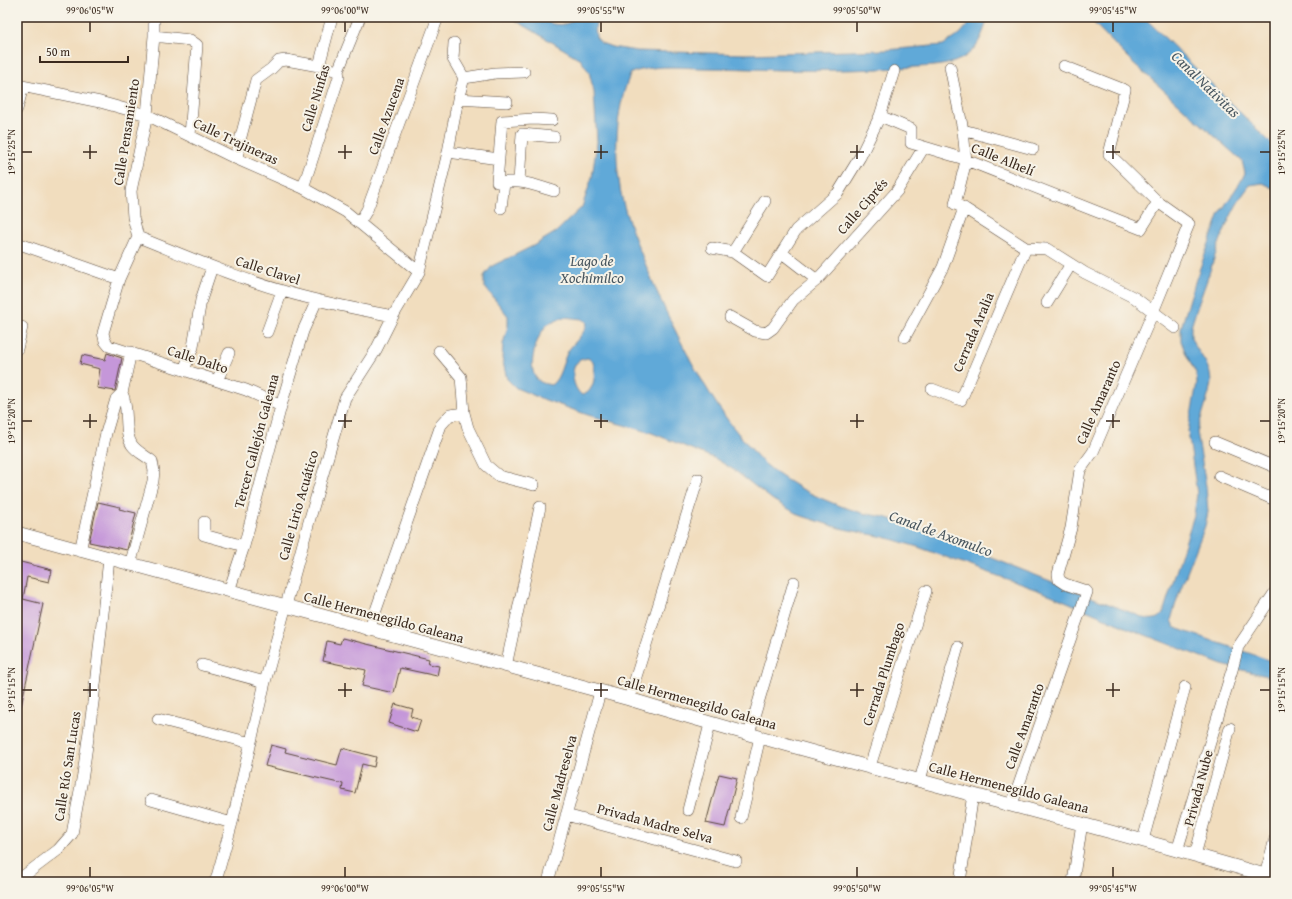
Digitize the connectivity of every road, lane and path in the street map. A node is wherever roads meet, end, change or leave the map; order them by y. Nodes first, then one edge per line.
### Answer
1 (154, 17) edge
2 (332, 17) edge
3 (360, 17) edge
4 (438, 17) edge
5 (154, 36) junction
6 (454, 43) dead end
7 (319, 66) junction
8 (1064, 66) dead end
9 (950, 67) dead end
10 (338, 71) junction
11 (894, 71) dead end
12 (524, 72) dead end
13 (464, 78) junction
14 (20, 85) edge
15 (458, 99) junction
16 (507, 102) dead end
17 (17, 109) edge
18 (147, 115) junction
19 (880, 116) junction
20 (552, 120) dead end
21 (963, 130) junction
22 (190, 136) junction
23 (554, 138) dead end
24 (924, 147) junction
25 (1033, 149) dead end
26 (448, 152) junction
27 (236, 159) junction
28 (499, 159) junction
29 (966, 161) junction
30 (519, 182) junction
31 (504, 183) junction
32 (303, 188) junction
33 (554, 191) dead end
34 (765, 201) dead end
35 (1158, 202) junction
36 (501, 208) dead end
37 (964, 208) junction
38 (359, 223) junction
39 (138, 237) junction
40 (17, 243) edge
41 (712, 248) dead end
42 (1026, 248) junction
43 (733, 252) junction
44 (782, 252) junction
45 (1071, 264) junction
46 (212, 267) junction
47 (419, 272) junction
48 (119, 280) junction
49 (817, 280) junction
50 (282, 291) junction
51 (317, 300) junction
52 (1047, 303) dead end
53 (1153, 312) junction
54 (393, 316) junction
55 (730, 317) dead end
56 (22, 327) dead end
57 (1175, 328) dead end
58 (266, 332) dead end
59 (904, 338) dead end
60 (17, 349) edge
61 (439, 351) dead end
62 (131, 352) junction
63 (229, 353) dead end
64 (184, 370) junction
65 (217, 381) junction
66 (932, 390) dead end
67 (122, 393) junction
68 (281, 406) junction
69 (464, 413) junction
70 (1215, 442) dead end
71 (1275, 467) edge
72 (1219, 476) dead end
73 (698, 479) dead end
74 (534, 484) dead end
75 (1275, 500) edge
76 (540, 507) dead end
77 (204, 522) dead end
78 (17, 533) edge
79 (244, 546) junction
80 (80, 551) junction
81 (109, 559) junction
82 (130, 565) junction
83 (794, 582) dead end
84 (229, 591) junction
85 (926, 591) dead end
86 (1275, 592) edge
87 (286, 607) junction
88 (369, 630) junction
89 (958, 648) dead end
90 (202, 665) dead end
91 (506, 666) junction
92 (265, 682) junction
93 (1185, 687) dead end
94 (600, 692) junction
95 (629, 699) junction
96 (158, 719) dead end
97 (710, 724) junction
98 (1230, 728) dead end
99 (755, 736) junction
100 (251, 743) junction
101 (870, 766) junction
102 (920, 780) junction
103 (973, 794) junction
104 (151, 800) dead end
105 (1012, 804) junction
106 (688, 810) dead end
107 (566, 815) junction
108 (741, 818) dead end
109 (232, 823) junction
110 (1082, 823) junction
111 (1275, 839) edge
112 (1144, 840) junction
113 (1177, 851) junction
114 (1195, 855) junction
115 (736, 861) dead end
116 (1270, 877) edge
117 (17, 881) edge
118 (218, 881) edge
119 (548, 882) edge
120 (960, 882) edge
121 (1073, 882) edge

1 - 5 street, Calle Pensamiento
2 - 7 street
3 - 10 street, Calle Ninfas
4 - 38 street, Calle Azucena
5 - 18 street, Calle Pensamiento
5 - 22 street
6 - 13 street
7 - 10 street
7 - 27 street
8 - 35 street, Calle Amaranto
9 - 21 street
10 - 32 street, Calle Ninfas
11 - 19 street
12 - 13 street
13 - 15 street, Calle Lirio Acuático
14 - 17 street
14 - 18 street, Calle Trajineras
15 - 16 street
15 - 26 street, Calle Lirio Acuático
18 - 22 street, Calle Trajineras
18 - 39 street, Calle Pensamiento
19 - 24 street, Calle Alhelí
19 - 44 street
20 - 28 street
21 - 25 street
21 - 29 street
22 - 27 street, Calle Trajineras
23 - 30 street
24 - 29 street, Calle Alhelí
24 - 49 street, Calle Ciprés
26 - 28 street
26 - 47 street, Calle Lirio Acuático
27 - 32 street, Calle Trajineras
28 - 31 street
29 - 35 street, Calle Alhelí
29 - 37 street
30 - 31 street
30 - 33 street
31 - 36 street
32 - 38 street, Calle Trajineras
34 - 43 street
35 - 53 street, Calle Amaranto
37 - 42 street
37 - 59 street
38 - 47 street, Calle Trajineras
39 - 46 street, Calle Clavel
39 - 48 street
40 - 48 street
41 - 43 street
42 - 45 street
42 - 66 street, Cerrada Aralia
43 - 44 street
44 - 49 street
45 - 52 street
45 - 53 street
46 - 50 street, Calle Clavel
46 - 64 street
47 - 54 street, Calle Lirio Acuático
48 - 62 street, Calle Dalto
49 - 55 street, Calle Ciprés
50 - 51 street, Calle Clavel
50 - 58 street
51 - 54 street, Calle Clavel
51 - 68 street, Tercer Callejón Galeana
53 - 57 street
53 - 105 street, Calle Amaranto
54 - 87 street, Calle Lirio Acuático
56 - 60 street
61 - 69 street
62 - 64 street, Calle Dalto
62 - 67 street
63 - 65 street
64 - 65 street, Calle Dalto
65 - 68 street, Calle Dalto
67 - 80 street
67 - 82 street
68 - 79 street, Tercer Callejón Galeana
69 - 74 street
69 - 88 street
70 - 71 street
72 - 75 street
73 - 95 street
76 - 91 street
77 - 79 street
78 - 80 street, Calle Hermenegildo Galeana
79 - 84 street, Tercer Callejón Galeana
80 - 81 street, Calle Hermenegildo Galeana
81 - 82 street, Calle Hermenegildo Galeana
81 - 117 street, Calle Río San Lucas
82 - 84 street, Calle Hermenegildo Galeana
83 - 99 street
84 - 87 street, Calle Hermenegildo Galeana
85 - 101 street, Cerrada Plumbago
86 - 113 street
87 - 88 street, Calle Hermenegildo Galeana
87 - 92 street, Calle Lirio Acuático
88 - 91 street, Calle Hermenegildo Galeana
89 - 102 street
90 - 92 street
91 - 94 street, Calle Hermenegildo Galeana
92 - 100 street, Calle Lirio Acuático
93 - 112 street
94 - 95 street, Calle Hermenegildo Galeana
94 - 107 street, Calle Madreselva
95 - 97 street, Calle Hermenegildo Galeana
96 - 100 street
97 - 99 street, Calle Hermenegildo Galeana
97 - 106 street
98 - 114 street, Privada Nube
99 - 101 street, Calle Hermenegildo Galeana
99 - 108 street
100 - 109 street, Calle Lirio Acuático
101 - 102 street, Calle Hermenegildo Galeana
102 - 103 street, Calle Hermenegildo Galeana
103 - 105 street, Calle Hermenegildo Galeana
103 - 120 street
104 - 109 street
105 - 110 street, Calle Hermenegildo Galeana
107 - 115 street, Privada Madre Selva
107 - 119 street, Calle Madreselva
109 - 118 street, Calle Lirio Acuático
110 - 112 street, Calle Hermenegildo Galeana
110 - 121 street
111 - 116 street
112 - 113 street, Calle Hermenegildo Galeana
113 - 114 street, Calle Hermenegildo Galeana
114 - 116 street, Calle Hermenegildo Galeana

